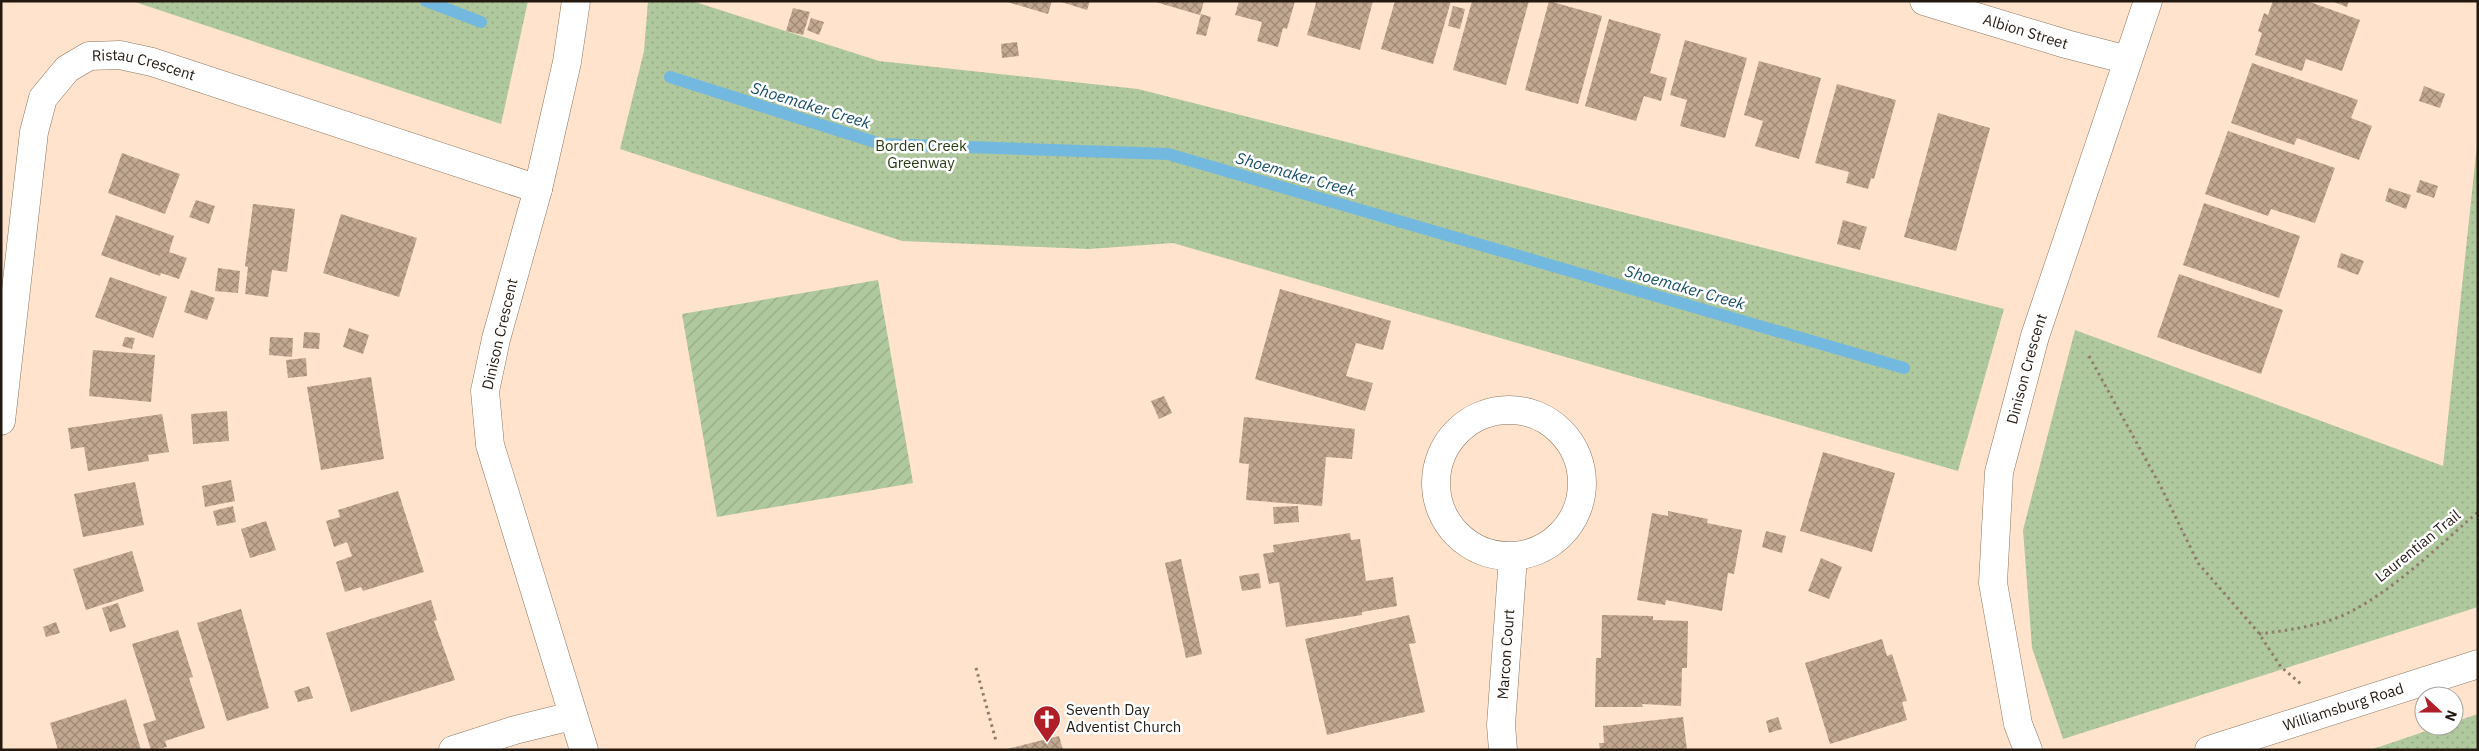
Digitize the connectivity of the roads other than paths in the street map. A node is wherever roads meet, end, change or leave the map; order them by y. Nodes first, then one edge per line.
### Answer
1 (576, 1) edge
2 (1924, 1) edge
3 (2148, 1) edge
4 (2128, 60) junction
5 (538, 189) junction
6 (1, 421) edge
7 (1513, 557) junction
8 (2478, 664) edge
9 (572, 716) junction
10 (452, 750) edge
11 (584, 750) edge
12 (1503, 750) edge
13 (2028, 750) edge
14 (2209, 750) edge

1 - 5 street, Dinison Crescent
2 - 4 street, Albion Street
3 - 4 street, Dinison Crescent
4 - 13 street, Dinison Crescent
5 - 6 street, Ristau Crescent
5 - 9 street, Dinison Crescent
7 - 7 street
7 - 12 street, Marcon Court
8 - 14 street, Williamsburg Road
9 - 10 street
9 - 11 street, Dinison Crescent

